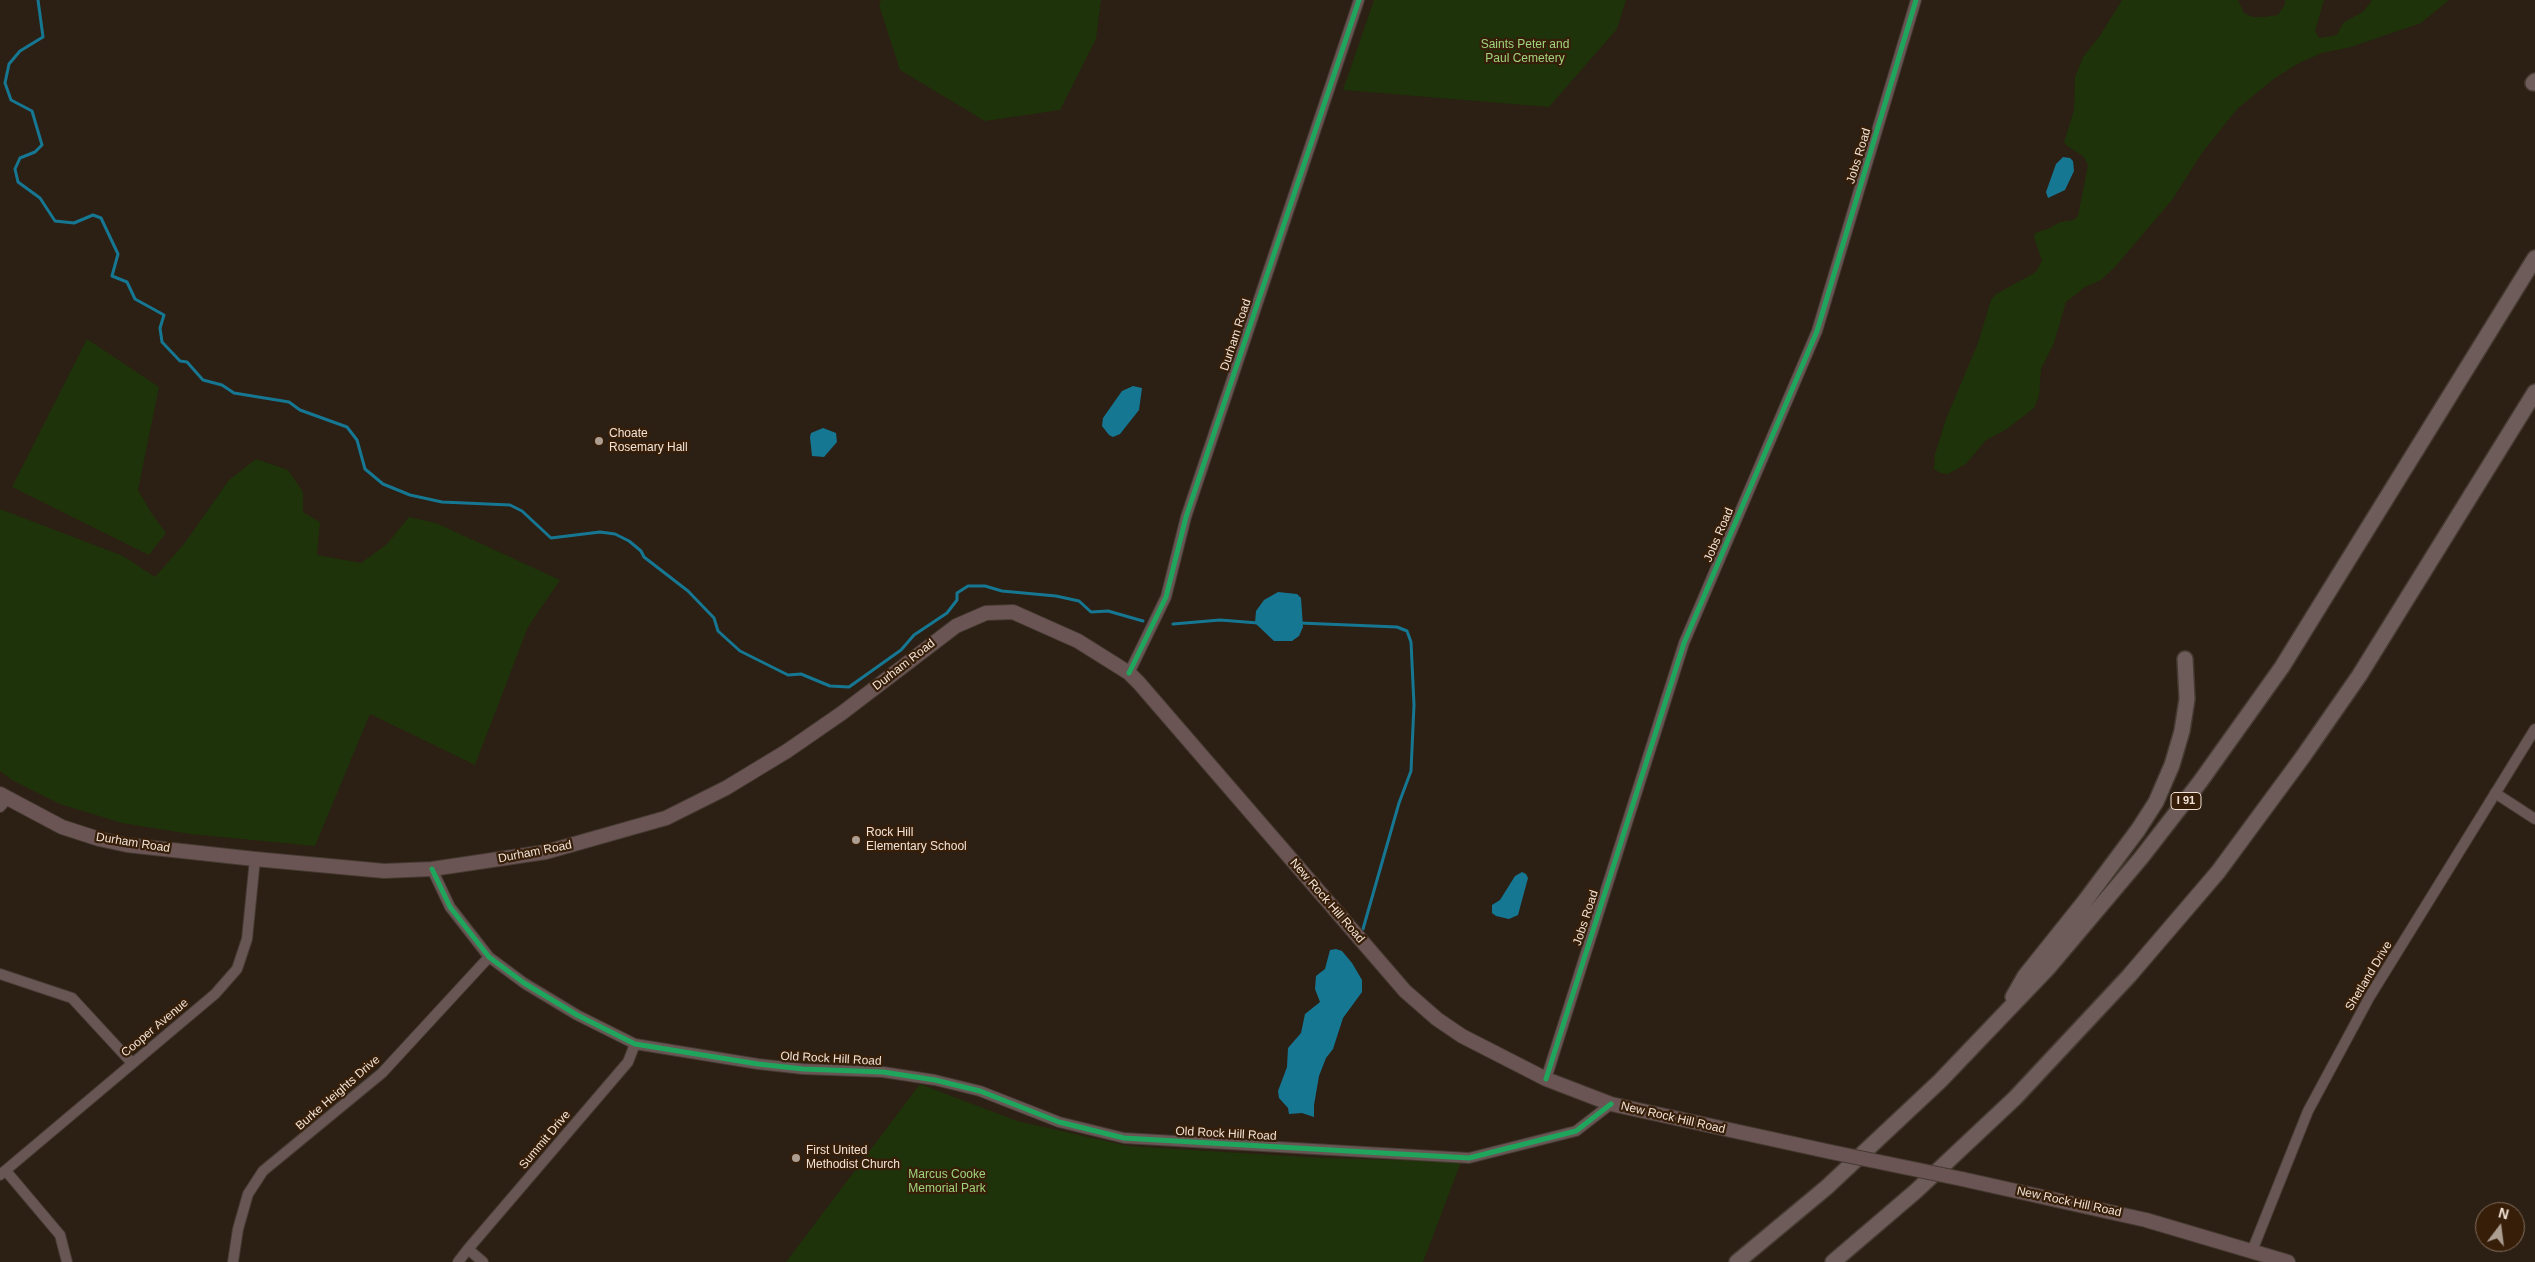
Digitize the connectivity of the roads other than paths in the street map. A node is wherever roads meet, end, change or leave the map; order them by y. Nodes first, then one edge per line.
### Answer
1 (1359, 0) edge
2 (1916, 0) edge
3 (2535, 258) edge
4 (2535, 392) edge
5 (2185, 659) dead end
6 (1129, 673) junction
7 (2535, 729) edge
8 (2495, 793) junction
9 (2, 800) edge
10 (2535, 819) edge
11 (255, 860) junction
12 (432, 870) junction
13 (490, 957) junction
14 (0, 974) edge
15 (2008, 1011) junction
16 (635, 1044) junction
17 (132, 1063) junction
18 (1546, 1079) junction
19 (1611, 1104) junction
20 (3, 1173) edge
21 (468, 1249) junction
22 (2252, 1251) junction
23 (67, 1262) edge
24 (233, 1262) edge
25 (458, 1262) edge
26 (483, 1262) edge
27 (1737, 1262) edge
28 (1833, 1262) edge
29 (2288, 1262) edge

1 - 6 street, Durham Road
2 - 18 street, Jobs Road
3 - 15 highway, I 91
4 - 28 highway
5 - 15 highway
6 - 12 main road, Durham Road
6 - 18 main road, New Rock Hill Road
7 - 8 street, Shetland Drive
8 - 10 street
8 - 22 street, Shetland Drive
9 - 11 main road, Durham Road
11 - 12 main road, Durham Road
11 - 17 street, Cooper Avenue
12 - 13 street, Old Rock Hill Road
13 - 16 street, Old Rock Hill Road
13 - 24 street, Burke Heights Drive
14 - 17 street
15 - 27 highway, I 91
16 - 19 street, Old Rock Hill Road
16 - 21 street, Summit Drive
17 - 20 street, Cooper Avenue
18 - 19 main road, New Rock Hill Road
19 - 22 main road, New Rock Hill Road, bridge
20 - 23 street
21 - 25 street, Summit Drive
21 - 26 street
22 - 29 main road, New Rock Hill Road

